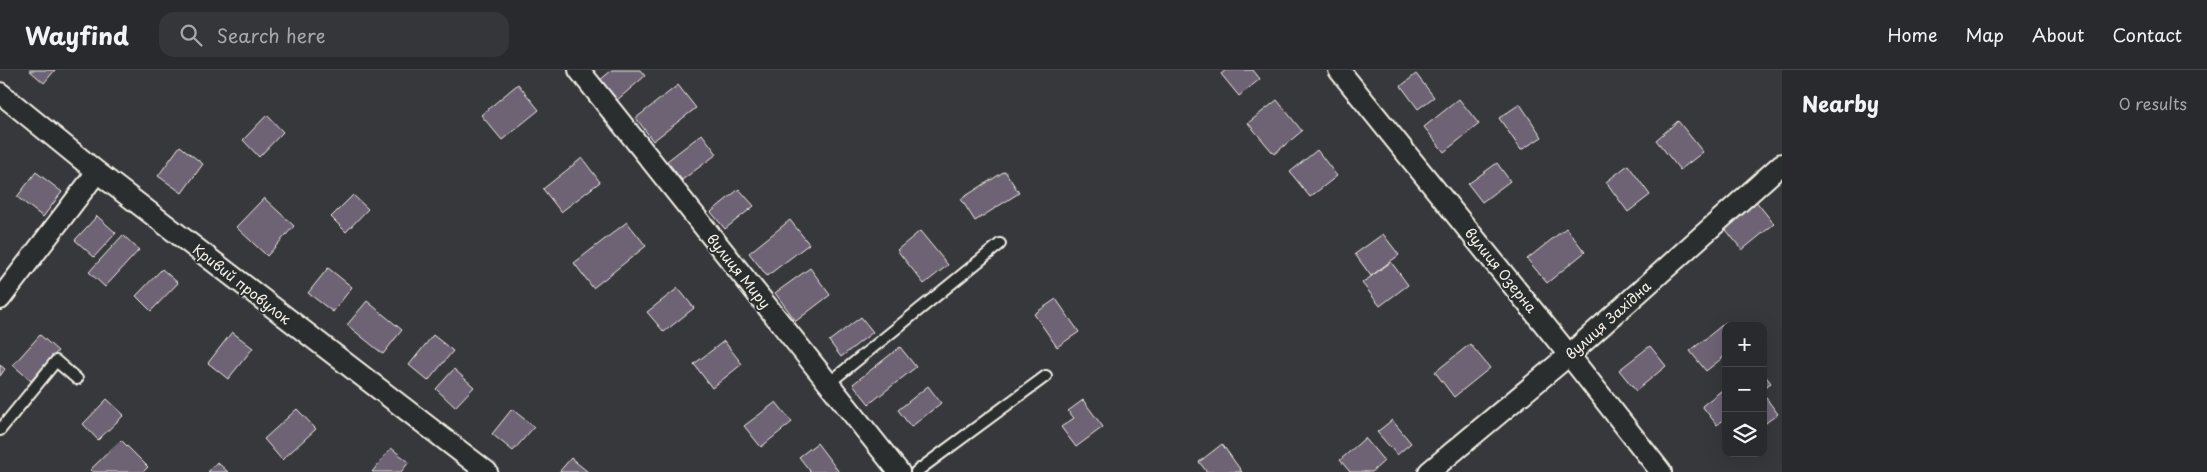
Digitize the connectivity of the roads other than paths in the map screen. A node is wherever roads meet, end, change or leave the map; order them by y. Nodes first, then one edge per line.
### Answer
1 (579, 70) edge
2 (1339, 70) edge
3 (0, 93) edge
4 (1782, 164) edge
5 (97, 172) junction
6 (1000, 244) dead end
7 (0, 299) edge
8 (1569, 355) junction
9 (1046, 376) dead end
10 (78, 379) dead end
11 (829, 383) junction
12 (0, 430) edge
13 (487, 472) edge
14 (899, 472) edge
15 (916, 472) edge
16 (1429, 472) edge
17 (1661, 472) edge

1 - 11 street, вулиця Миру
2 - 8 street, вулиця Озерна
3 - 5 street, Кривий провулок
4 - 8 street, вулиця Західна
5 - 7 street
5 - 13 street, Кривий провулок
6 - 11 lane
8 - 16 street, вулиця Західна
8 - 17 street, вулиця Озерна
9 - 15 lane
10 - 12 lane
11 - 14 street, вулиця Миру

